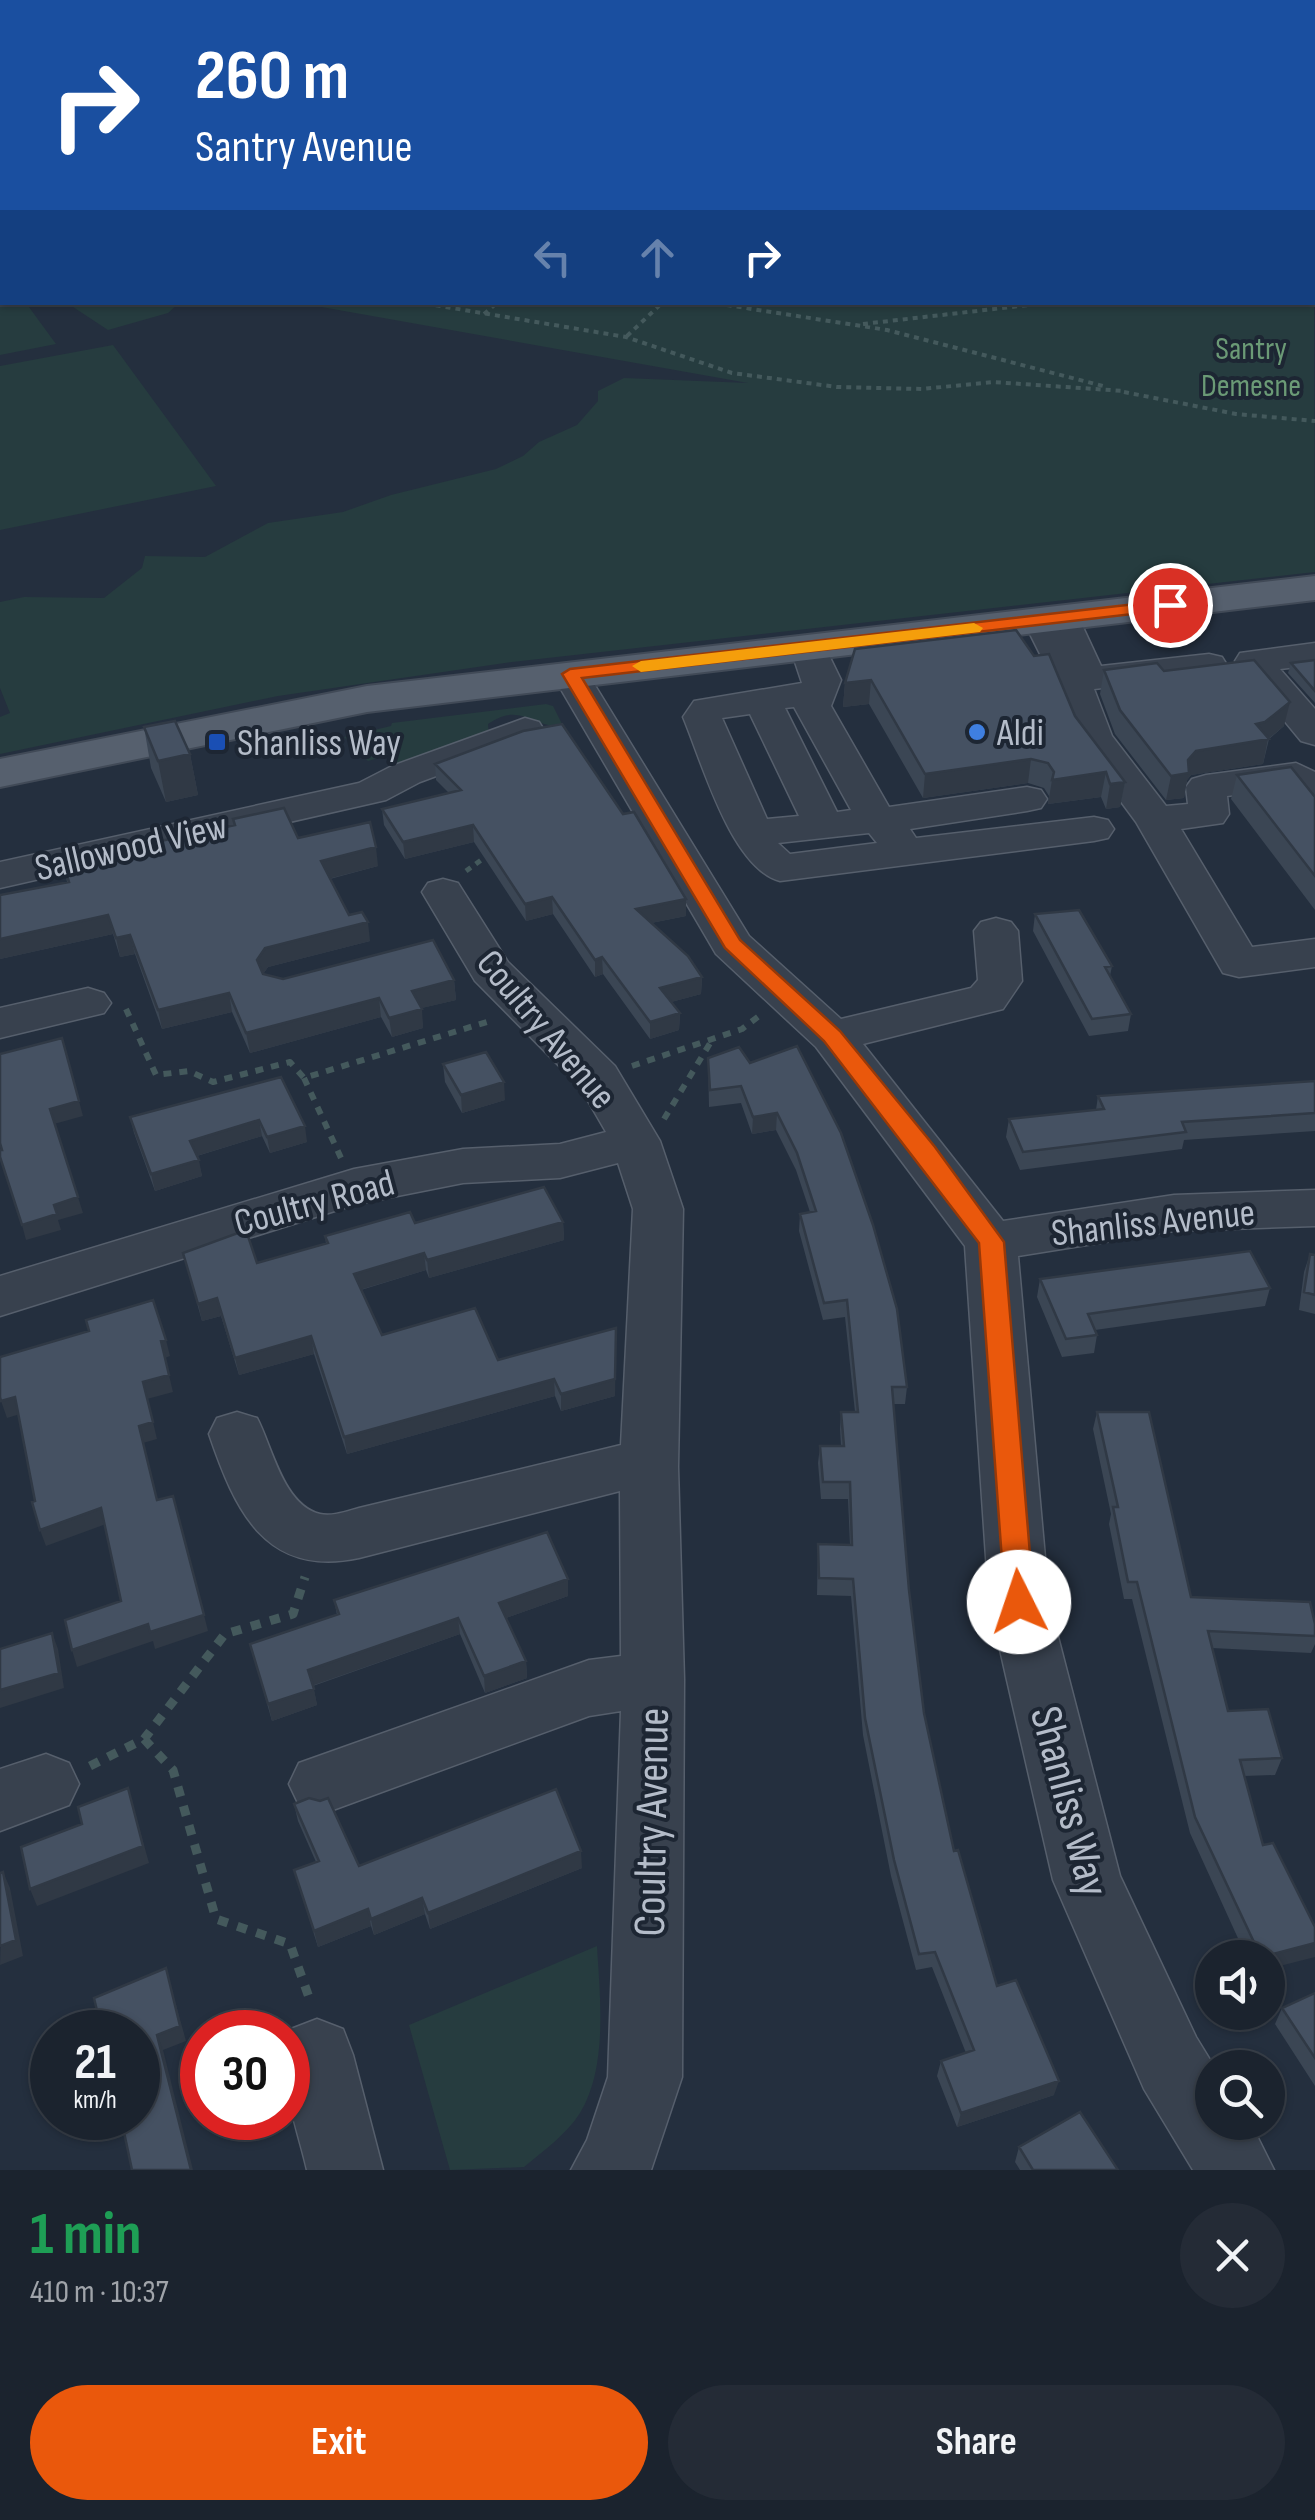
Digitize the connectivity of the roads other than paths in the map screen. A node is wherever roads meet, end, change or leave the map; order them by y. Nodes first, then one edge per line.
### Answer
1 (1315, 588) edge
2 (1051, 619) junction
3 (808, 648) junction
4 (1315, 654) edge
5 (1209, 665) edge
6 (1072, 680) junction
7 (574, 681) junction
8 (820, 691) junction
9 (762, 701) junction
10 (525, 730) edge
11 (1315, 734) edge
12 (0, 772) edge
13 (1315, 796) edge
14 (1027, 798) dead end
15 (876, 819) junction
16 (1154, 819) junction
17 (824, 826) junction
18 (1094, 829) dead end
19 (753, 833) junction
20 (903, 852) junction
21 (3, 866) edge
22 (443, 892) road end
23 (996, 931) dead end
24 (1315, 952) edge
25 (88, 1003) road end
26 (0, 1024) edge
27 (832, 1036) junction
28 (646, 1136) junction
29 (1315, 1208) edge
30 (991, 1242) junction
31 (0, 1296) edge
32 (237, 1434) dead end
33 (649, 1466) junction
34 (653, 1679) junction
35 (322, 1784) dead end
36 (317, 2055) road end
37 (346, 2170) edge
38 (608, 2170) edge
39 (1236, 2170) edge

1 - 2 main road
2 - 3 main road
2 - 6 street
3 - 7 main road
3 - 8 street
4 - 11 street
5 - 6 street
6 - 16 street
7 - 12 main road
7 - 27 street
8 - 9 street
8 - 15 street
9 - 17 street
9 - 19 street
10 - 21 street, Sallowood View
13 - 16 street
14 - 15 street
15 - 17 street
15 - 20 street
16 - 24 street
17 - 19 street
18 - 20 street
19 - 20 street
22 - 28 street, Coultry Avenue
23 - 27 street
25 - 26 street
27 - 30 street
28 - 31 street, Coultry Road
28 - 33 street, Coultry Avenue
29 - 30 street, Shanliss Avenue
30 - 39 street, Shanliss Way
32 - 33 street
33 - 34 street, Coultry Avenue
34 - 35 street
34 - 38 street, Coultry Avenue
36 - 37 street

